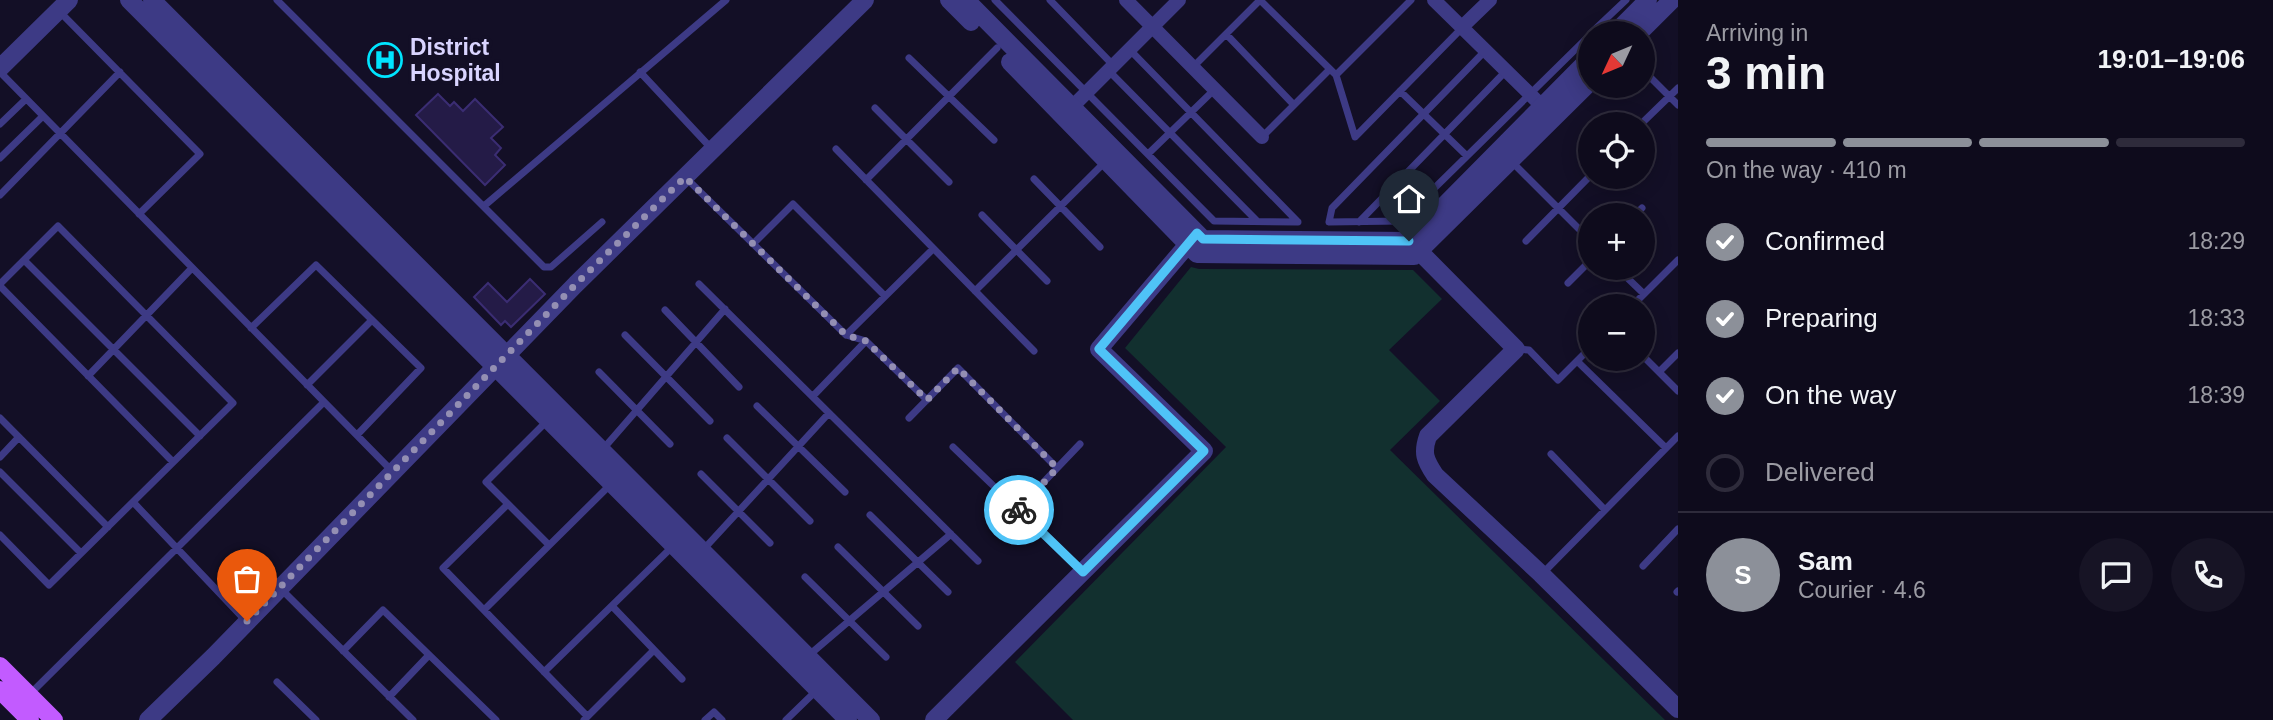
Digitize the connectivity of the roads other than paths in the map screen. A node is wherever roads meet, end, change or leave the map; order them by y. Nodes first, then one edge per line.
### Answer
1 (129, 0) edge
2 (152, 0) edge
3 (276, 0) edge
4 (726, 0) edge
5 (865, 0) edge
6 (949, 0) edge
7 (966, 0) edge
8 (995, 0) edge
9 (1050, 0) edge
10 (1126, 0) edge
11 (1179, 0) edge
12 (1260, 0) edge
13 (1411, 0) edge
14 (1434, 0) edge
15 (1490, 0) edge
16 (1626, 0) edge
17 (1648, 0) edge
18 (1672, 0) edge
19 (64, 5) edge
20 (1604, 21) edge
21 (1627, 21) edge
22 (1651, 21) edge
23 (1153, 26) junction
24 (1462, 27) junction
25 (1226, 34) junction
26 (997, 48) junction
27 (1130, 50) junction
28 (1578, 50) edge
29 (1486, 51) junction
30 (909, 58) dead end
31 (1193, 67) junction
32 (1578, 67) edge
33 (1111, 68) junction
34 (0, 70) edge
35 (1506, 71) junction
36 (120, 72) junction
37 (640, 72) junction
38 (1333, 72) junction
39 (1656, 84) edge
40 (1678, 88) edge
41 (1215, 89) junction
42 (1400, 91) junction
43 (1087, 92) junction
44 (1578, 94) edge
45 (949, 97) junction
46 (1669, 97) junction
47 (26, 99) junction
48 (1536, 100) junction
49 (1294, 105) junction
50 (1678, 105) edge
51 (1072, 107) junction
52 (875, 108) dead end
53 (1191, 112) junction
54 (1653, 112) edge
55 (1424, 114) junction
56 (43, 116) junction
57 (0, 124) edge
58 (1170, 132) junction
59 (1444, 134) junction
60 (61, 135) junction
61 (1262, 136) joint
62 (907, 139) junction
63 (994, 140) dead end
64 (836, 149) dead end
65 (713, 150) junction
66 (1148, 154) junction
67 (1467, 156) junction
68 (0, 158) edge
69 (1511, 160) junction
70 (1106, 161) junction
71 (685, 177) junction
72 (1034, 179) dead end
73 (866, 180) junction
74 (949, 181) dead end
75 (1578, 188) edge
76 (0, 195) edge
77 (484, 206) junction
78 (1060, 206) junction
79 (1558, 208) junction
80 (139, 214) junction
81 (982, 215) dead end
82 (1257, 221) junction
83 (602, 222) dead end
84 (1359, 222) junction
85 (1578, 228) edge
86 (1193, 239) junction
87 (1526, 241) dead end
88 (753, 244) junction
89 (1414, 246) junction
90 (1100, 247) dead end
91 (933, 248) junction
92 (1016, 250) junction
93 (24, 260) junction
94 (1678, 260) edge
95 (192, 268) junction
96 (1578, 273) edge
97 (1630, 280) edge
98 (1046, 281) dead end
99 (1568, 283) dead end
100 (699, 284) dead end
101 (0, 285) edge
102 (975, 291) junction
103 (1644, 294) joint
104 (885, 296) junction
105 (725, 309) junction
106 (664, 310) dead end
107 (146, 316) junction
108 (372, 320) junction
109 (251, 328) junction
110 (625, 335) dead end
111 (846, 335) junction
112 (866, 341) junction
113 (696, 342) junction
114 (1516, 349) junction
115 (113, 350) junction
116 (1034, 352) dead end
117 (1678, 353) edge
118 (501, 361) junction
119 (1577, 361) joint
120 (1655, 368) edge
121 (599, 372) dead end
122 (1659, 372) junction
123 (88, 376) junction
124 (666, 377) junction
125 (307, 385) junction
126 (740, 387) dead end
127 (1678, 391) edge
128 (813, 396) junction
129 (927, 400) junction
130 (324, 402) junction
131 (757, 406) dead end
132 (637, 410) junction
133 (829, 413) junction
134 (0, 418) edge
135 (909, 418) dead end
136 (548, 420) junction
137 (710, 421) dead end
138 (357, 435) junction
139 (200, 436) junction
140 (1678, 436) edge
141 (19, 437) junction
142 (727, 438) dead end
143 (1080, 443) dead end
144 (670, 444) dead end
145 (799, 446) junction
146 (953, 447) dead end
147 (1666, 448) junction
148 (602, 450) junction
149 (1551, 454) dead end
150 (0, 457) edge
151 (173, 463) junction
152 (1057, 468) junction
153 (0, 472) edge
154 (393, 472) junction
155 (701, 474) dead end
156 (768, 480) junction
157 (611, 483) junction
158 (845, 492) dead end
159 (133, 502) junction
160 (508, 504) junction
161 (1018, 509) junction
162 (1605, 510) junction
163 (739, 511) junction
164 (870, 515) dead end
165 (810, 522) dead end
166 (108, 527) junction
167 (951, 534) junction
168 (0, 535) edge
169 (1676, 535) edge
170 (770, 542) dead end
171 (549, 545) junction
172 (673, 545) junction
173 (838, 547) dead end
174 (177, 548) junction
175 (702, 551) junction
176 (81, 554) junction
177 (978, 561) dead end
178 (918, 562) junction
179 (1643, 566) dead end
180 (1083, 572) junction
181 (1541, 574) junction
182 (805, 576) dead end
183 (280, 588) junction
184 (884, 592) junction
185 (948, 592) dead end
186 (612, 606) junction
187 (484, 610) junction
188 (247, 621) junction
189 (849, 621) junction
190 (918, 626) dead end
191 (654, 650) junction
192 (343, 651) junction
193 (429, 655) junction
194 (807, 656) junction
195 (886, 657) dead end
196 (0, 666) edge
197 (544, 672) junction
198 (682, 679) dead end
199 (277, 682) dead end
200 (817, 689) junction
201 (0, 690) edge
202 (29, 695) junction
203 (389, 696) junction
204 (1678, 709) edge
205 (585, 718) edge
206 (30, 720) edge
207 (54, 720) edge
208 (148, 720) edge
209 (316, 720) edge
210 (413, 720) edge
211 (496, 720) edge
212 (705, 720) edge
213 (722, 720) edge
214 (786, 720) edge
215 (848, 720) edge
216 (871, 720) edge
217 (934, 720) edge

1 - 118 street
2 - 118 street
3 - 77 lane
4 - 37 lane
5 - 65 street
6 - 26 street
7 - 51 street
8 - 43 lane
9 - 33 lane
10 - 23 street
11 - 23 street
12 - 25 lane
12 - 38 lane
13 - 38 lane
14 - 24 street
15 - 24 street
16 - 20 lane
17 - 21 street
18 - 22 street
19 - 34 street
19 - 36 lane
23 - 27 street
23 - 31 street
24 - 29 street
24 - 42 lane
25 - 31 lane
25 - 49 lane
26 - 45 lane
26 - 70 street
27 - 33 street
27 - 53 lane
28 - 48 lane
29 - 35 street
29 - 55 lane
30 - 45 lane
31 - 41 street
32 - 48 street
33 - 43 street
33 - 58 lane
34 - 47 lane
35 - 48 street
35 - 59 lane
36 - 60 lane
36 - 80 lane
37 - 65 lane
37 - 77 lane
38 - 42 lane
38 - 49 lane
39 - 46 lane
40 - 46 lane
41 - 53 lane
41 - 61 street
42 - 55 lane
43 - 51 street
43 - 66 lane
44 - 69 street
45 - 62 lane
45 - 63 lane
46 - 50 lane
46 - 54 lane
47 - 56 lane
47 - 57 lane
48 - 67 lane
48 - 89 street
49 - 61 lane
51 - 86 street
52 - 62 lane
53 - 58 lane
53 - 82 lane
55 - 59 lane
55 - 84 lane
56 - 60 lane
56 - 68 lane
58 - 66 lane
58 - 82 lane
59 - 67 lane
59 - 84 lane
60 - 76 lane
60 - 80 lane
62 - 73 lane
62 - 74 lane
64 - 73 lane
65 - 71 street
66 - 82 lane
67 - 84 lane
69 - 79 lane
69 - 89 street
70 - 78 lane
70 - 86 street
71 - 88 lane
71 - 118 street
72 - 78 lane
73 - 91 lane
75 - 79 lane
77 - 83 lane
78 - 90 lane
78 - 92 lane
79 - 85 lane
79 - 87 lane
80 - 95 lane
81 - 92 lane
86 - 89 street
86 - 180 street
88 - 104 lane
88 - 111 lane
89 - 114 street
91 - 102 lane
91 - 104 lane
92 - 98 lane
92 - 102 lane
93 - 101 lane
93 - 107 lane
93 - 115 lane
94 - 103 lane
95 - 107 lane
95 - 109 lane
96 - 99 lane
97 - 103 lane
100 - 105 lane
101 - 123 lane
102 - 116 lane
104 - 111 lane
105 - 113 lane
105 - 128 lane
106 - 113 lane
107 - 115 lane
107 - 139 lane
108 - 109 lane
108 - 125 lane
108 - 138 lane
109 - 125 lane
110 - 124 lane
111 - 112 lane
112 - 128 lane
112 - 129 lane
113 - 124 lane
113 - 126 lane
114 - 119 lane
114 - 181 street
115 - 123 lane
115 - 139 lane
117 - 122 lane
118 - 136 street
118 - 148 street
118 - 154 street
119 - 147 lane
120 - 122 lane
121 - 132 lane
122 - 127 lane
123 - 151 lane
124 - 132 lane
124 - 137 lane
125 - 130 lane
128 - 133 lane
129 - 135 lane
129 - 152 lane
130 - 138 lane
130 - 174 lane
131 - 145 lane
132 - 144 lane
132 - 148 lane
133 - 145 lane
133 - 167 lane
134 - 141 lane
136 - 157 street
136 - 160 lane
138 - 154 lane
139 - 151 lane
140 - 147 lane
141 - 150 lane
141 - 166 lane
142 - 156 lane
143 - 152 lane
145 - 156 lane
145 - 158 lane
146 - 161 lane
147 - 162 lane
148 - 175 street
149 - 162 lane
151 - 159 lane
152 - 161 lane
153 - 176 lane
154 - 183 street
155 - 163 lane
156 - 163 lane
156 - 165 lane
157 - 171 lane
157 - 172 street
159 - 166 lane
159 - 174 lane
160 - 171 lane
160 - 187 lane
161 - 180 lane
162 - 181 lane
163 - 170 lane
163 - 175 lane
164 - 178 lane
166 - 176 lane
167 - 177 lane
167 - 178 lane
168 - 176 lane
169 - 179 lane
171 - 187 lane
172 - 186 lane
172 - 200 street
173 - 184 lane
174 - 188 lane
174 - 202 lane
175 - 194 street
178 - 184 lane
178 - 185 lane
180 - 217 street
181 - 204 street
182 - 189 lane
183 - 188 street
183 - 192 lane
184 - 189 lane
184 - 190 lane
186 - 191 lane
186 - 197 lane
187 - 197 lane
188 - 208 street
189 - 194 lane
189 - 195 lane
191 - 198 lane
191 - 205 lane
192 - 193 lane
192 - 203 lane
193 - 203 lane
193 - 211 lane
194 - 216 street
196 - 202 main road
197 - 205 lane
199 - 209 lane
200 - 214 lane
200 - 215 street
201 - 206 main road
202 - 207 main road
203 - 210 lane
212 - 213 lane

